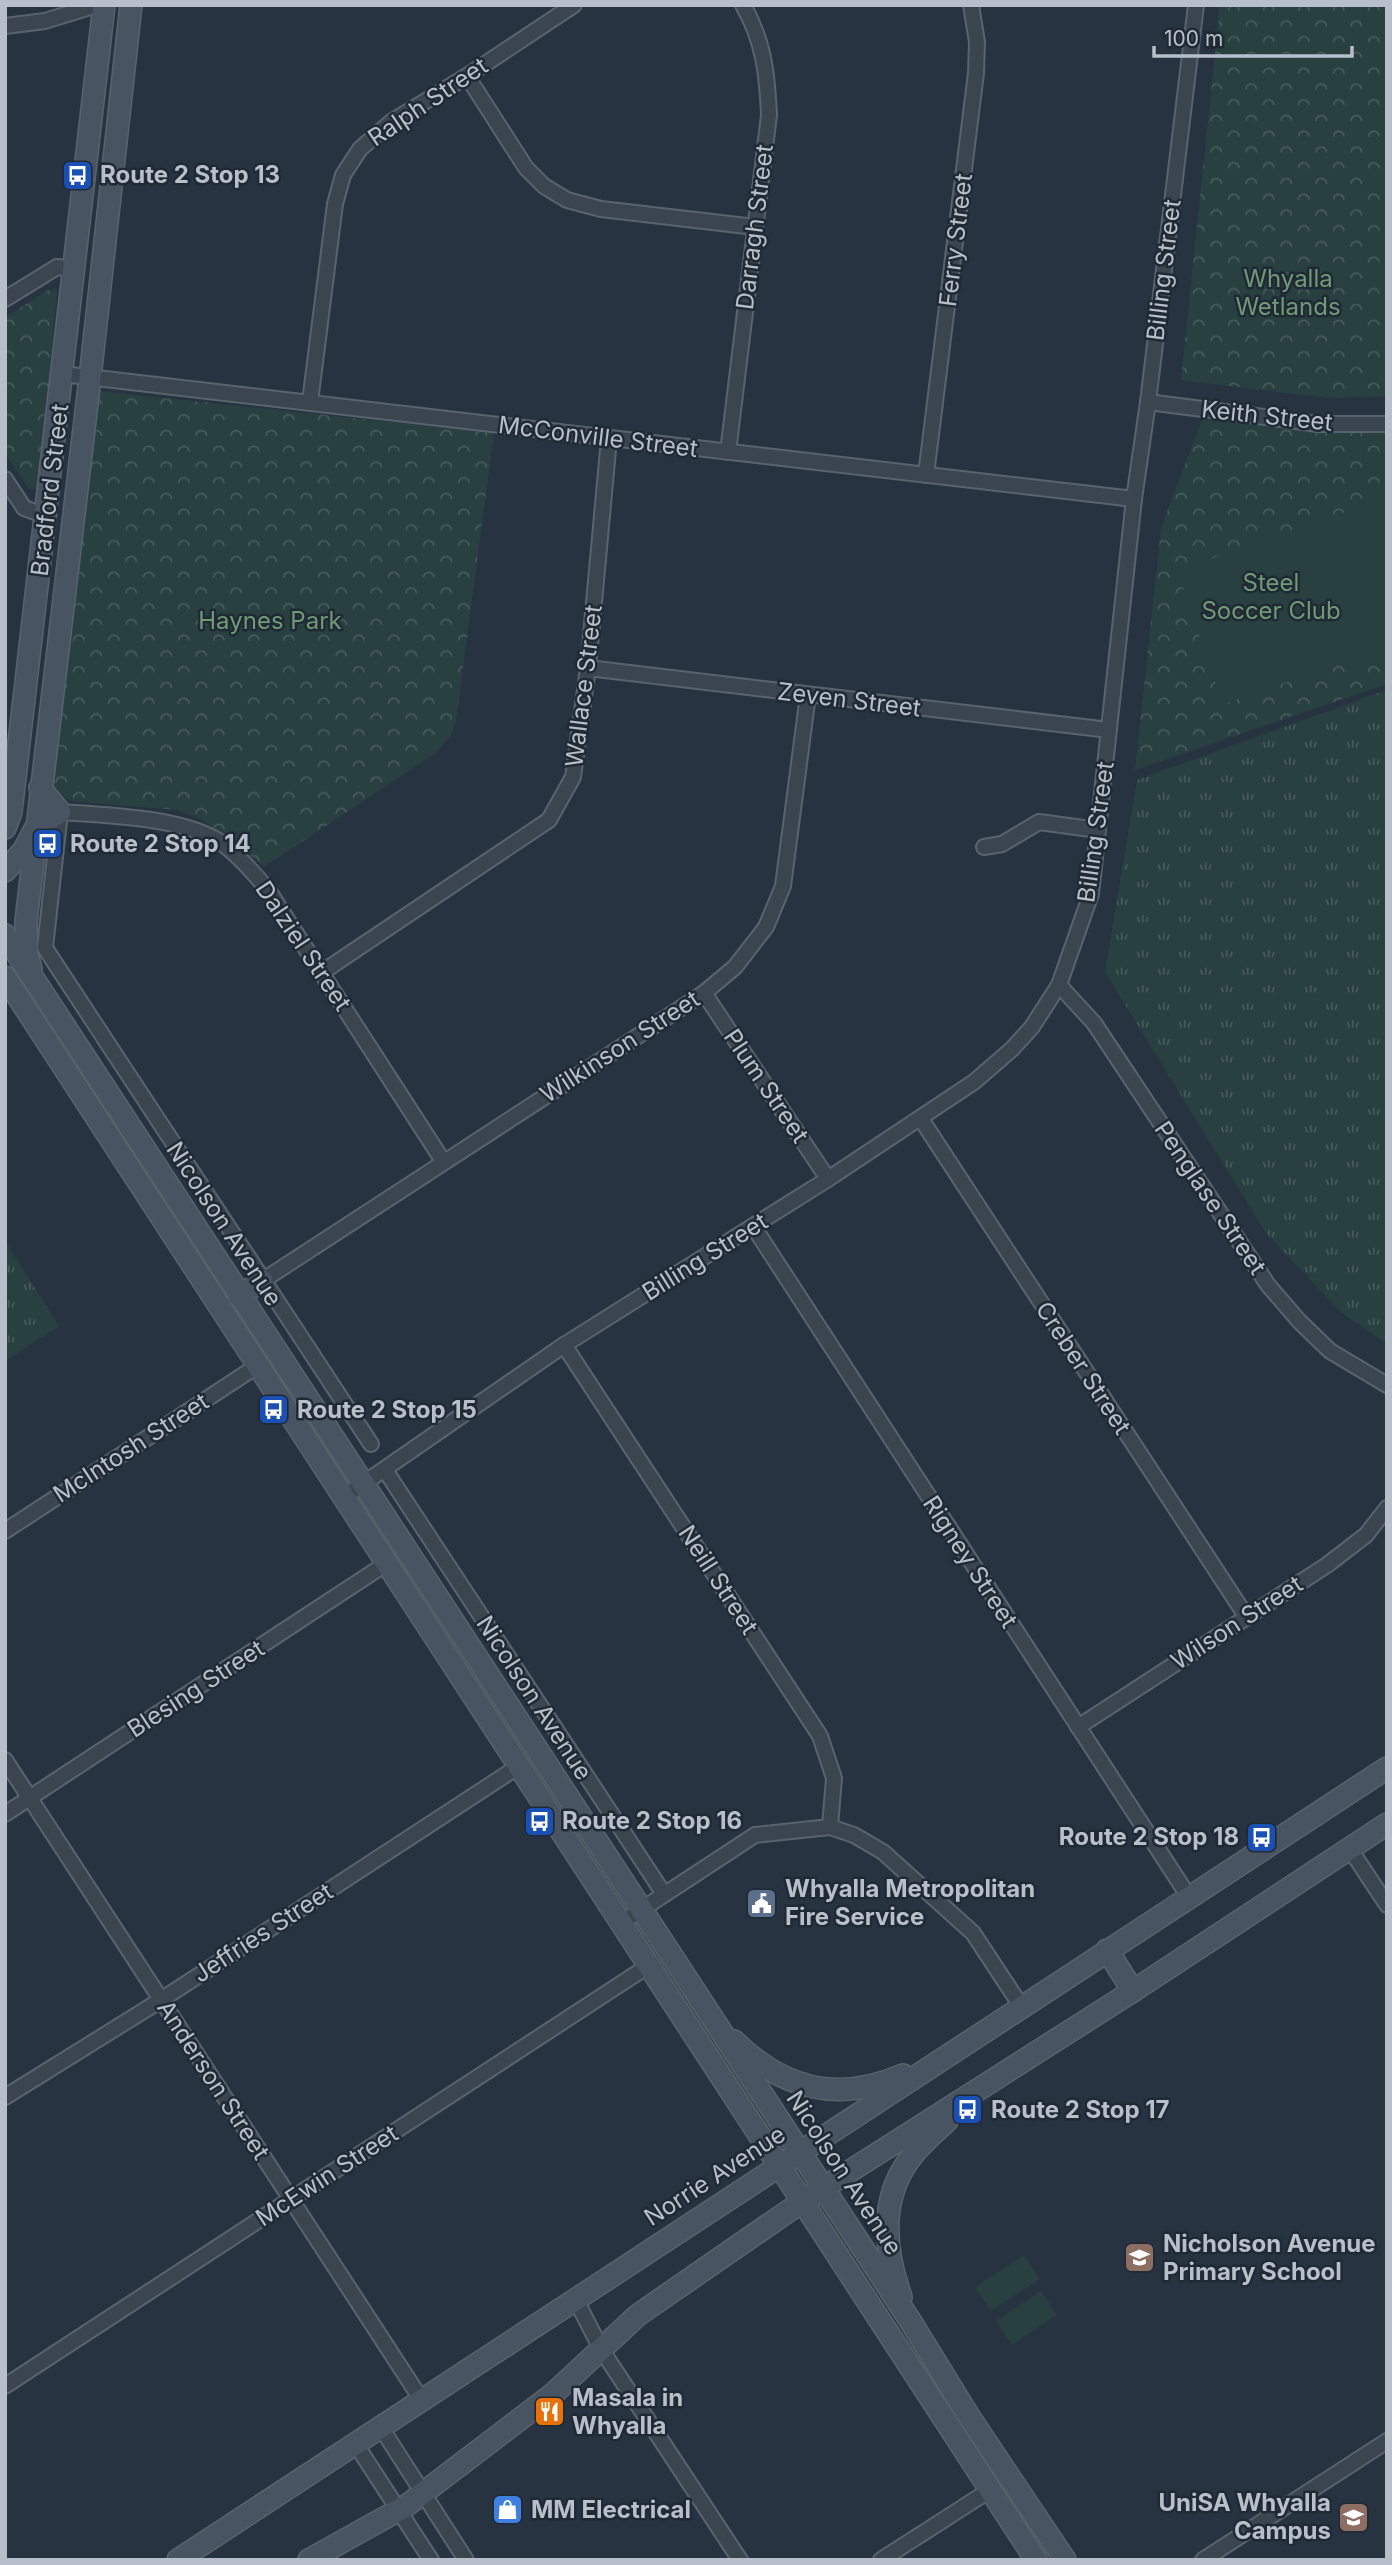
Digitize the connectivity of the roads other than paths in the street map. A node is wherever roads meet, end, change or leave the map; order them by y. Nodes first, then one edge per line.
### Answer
1 (97, 5) edge
2 (104, 5) edge
3 (131, 5) edge
4 (574, 5) edge
5 (743, 5) edge
6 (971, 5) edge
7 (1195, 8) edge
8 (5, 26) edge
9 (467, 76) junction
10 (86, 168) junction
11 (114, 172) junction
12 (755, 227) junction
13 (74, 269) junction
14 (5, 299) edge
15 (62, 374) junction
16 (90, 377) junction
17 (310, 402) junction
18 (1148, 402) junction
19 (1387, 424) edge
20 (609, 439) junction
21 (727, 452) junction
22 (926, 475) junction
23 (5, 478) edge
24 (1134, 499) junction
25 (46, 516) junction
26 (588, 668) junction
27 (808, 695) junction
28 (1109, 730) junction
29 (40, 788) junction
30 (60, 811) junction
31 (36, 827) junction
32 (5, 828) edge
33 (1098, 831) junction
34 (984, 847) dead end
35 (5, 871) edge
36 (5, 935) edge
37 (321, 972) junction
38 (5, 977) edge
39 (34, 980) junction
40 (1059, 985) junction
41 (704, 993) junction
42 (921, 1119) junction
43 (443, 1161) junction
44 (828, 1179) junction
45 (163, 1180) junction
46 (145, 1193) junction
47 (753, 1227) junction
48 (262, 1281) junction
49 (239, 1296) junction
50 (564, 1346) junction
51 (257, 1366) junction
52 (1387, 1385) edge
53 (371, 1444) dead end
54 (385, 1470) junction
55 (363, 1485) junction
56 (344, 1497) junction
57 (1387, 1507) edge
58 (5, 1531) edge
59 (387, 1563) junction
60 (1245, 1616) junction
61 (1078, 1727) junction
62 (5, 1760) edge
63 (519, 1766) junction
64 (1387, 1768) edge
65 (30, 1799) junction
66 (5, 1815) edge
67 (1387, 1824) edge
68 (830, 1827) junction
69 (1350, 1849) junction
70 (664, 1894) junction
71 (1189, 1898) junction
72 (1387, 1905) edge
73 (641, 1909) junction
74 (621, 1923) junction
75 (1107, 1950) junction
76 (649, 1966) junction
77 (1132, 1991) junction
78 (161, 2000) junction
79 (1021, 2006) junction
80 (715, 2023) junction
81 (949, 2054) junction
82 (980, 2089) junction
83 (5, 2097) edge
84 (799, 2153) junction
85 (779, 2166) junction
86 (823, 2190) junction
87 (291, 2199) junction
88 (803, 2201) junction
89 (575, 2298) junction
90 (911, 2322) junction
91 (601, 2349) junction
92 (5, 2386) edge
93 (421, 2399) junction
94 (380, 2426) junction
95 (1387, 2441) edge
96 (355, 2443) junction
97 (990, 2490) junction
98 (423, 2493) junction
99 (399, 2510) junction
100 (178, 2560) edge
101 (309, 2560) edge
102 (431, 2560) edge
103 (466, 2560) edge
104 (740, 2560) edge
105 (881, 2560) edge
106 (1036, 2560) edge
107 (1065, 2560) edge
108 (1203, 2560) edge

1 - 8 street
2 - 10 main road, Bradford Street
3 - 11 main road, Bradford Street
4 - 9 street, Ralph Street
5 - 12 street, Darragh Street
6 - 22 street, Ferry Street
7 - 18 street, Billing Street
9 - 12 street
9 - 17 street, Ralph Street
10 - 11 main road
10 - 13 main road, Bradford Street
11 - 16 main road, Bradford Street
12 - 21 street, Darragh Street
13 - 14 street
13 - 15 main road, Bradford Street
15 - 16 street, McConville Street
15 - 25 main road, Bradford Street
16 - 17 street, McConville Street
16 - 29 main road, Bradford Street
17 - 20 street, McConville Street
18 - 19 street, Keith Street
18 - 24 street, Billing Street
20 - 21 street, McConville Street
20 - 26 street, Wallace Street
21 - 22 street, McConville Street
22 - 24 street, McConville Street
23 - 25 street
24 - 28 street, Billing Street
25 - 32 main road, Bradford Street
26 - 27 street, Zeven Street
26 - 37 street, Wallace Street
27 - 28 street, Zeven Street
27 - 41 street, Wilkinson Street
28 - 33 street, Billing Street
29 - 30 main road
29 - 31 main road, Bradford Street
30 - 31 main road
30 - 37 street, Dalziel Street
30 - 48 street, Nicolson Avenue
31 - 35 main road
31 - 39 main road, Bradford Street
33 - 34 street
33 - 40 street, Billing Street
36 - 39 main road, Nicolson Avenue
37 - 43 street, Dalziel Street
38 - 46 main road, Nicolson Avenue
39 - 45 main road, Nicolson Avenue
40 - 42 street, Billing Street
40 - 52 street, Penglase Street
41 - 43 street, Wilkinson Street
41 - 44 street, Plum Street
42 - 44 street, Billing Street
42 - 60 street, Creber Street
43 - 48 street, Wilkinson Street
44 - 47 street, Billing Street
45 - 46 main road
45 - 49 main road, Nicolson Avenue
46 - 51 main road, Nicolson Avenue
47 - 50 street, Billing Street
47 - 61 street, Rigney Street
48 - 49 main road
48 - 53 street, Nicolson Avenue
49 - 55 main road, Nicolson Avenue
50 - 54 street, Billing Street
50 - 68 street, Neill Street
51 - 56 main road, Nicolson Avenue
51 - 58 street, McIntosh Street
54 - 55 street, Billing Street
54 - 70 street, Nicolson Avenue
55 - 56 street, Billing Street
55 - 73 main road, Nicolson Avenue
56 - 59 main road, Nicolson Avenue
57 - 60 street, Wilson Street
59 - 63 main road, Nicolson Avenue
59 - 65 street, Blesing Street
60 - 61 street, Wilson Street
61 - 71 street, Rigney Street
62 - 65 street, Anderson Street
63 - 74 main road, Nicolson Avenue
63 - 78 street, Jeffries Street
64 - 71 main road, Norrie Avenue
65 - 66 street, Blesing Street
65 - 78 street, Anderson Street
67 - 69 main road
68 - 70 street
68 - 79 street
69 - 72 street
69 - 77 main road
70 - 73 street
71 - 75 main road, Norrie Avenue
73 - 74 street
73 - 80 main road, Nicolson Avenue
74 - 76 main road, Nicolson Avenue
75 - 77 main road
75 - 79 main road, Norrie Avenue
76 - 85 main road, Nicolson Avenue
76 - 87 street, McEwin Street
77 - 82 main road
78 - 83 street, Jeffries Street
78 - 87 street, Anderson Street
79 - 81 main road, Norrie Avenue
80 - 81 main road
80 - 84 main road, Nicolson Avenue
81 - 84 main road, Norrie Avenue
82 - 86 main road
82 - 90 main road
84 - 85 main road, Norrie Avenue
84 - 86 main road, Nicolson Avenue
85 - 88 main road, Nicolson Avenue
85 - 89 main road, Norrie Avenue
86 - 88 main road
86 - 90 main road, Nicolson Avenue
87 - 92 street, McEwin Street
87 - 93 street, Anderson Street
88 - 91 main road
88 - 97 main road, Nicolson Avenue
89 - 91 street
89 - 93 main road, Norrie Avenue
90 - 107 main road, Nicolson Avenue
91 - 98 main road
91 - 104 street
93 - 94 main road, Norrie Avenue
94 - 96 main road, Norrie Avenue
94 - 98 street
95 - 108 street
96 - 99 street
96 - 100 main road, Norrie Avenue
97 - 105 street
97 - 106 main road, Nicolson Avenue
98 - 99 main road
98 - 103 street
99 - 101 main road
99 - 102 street

